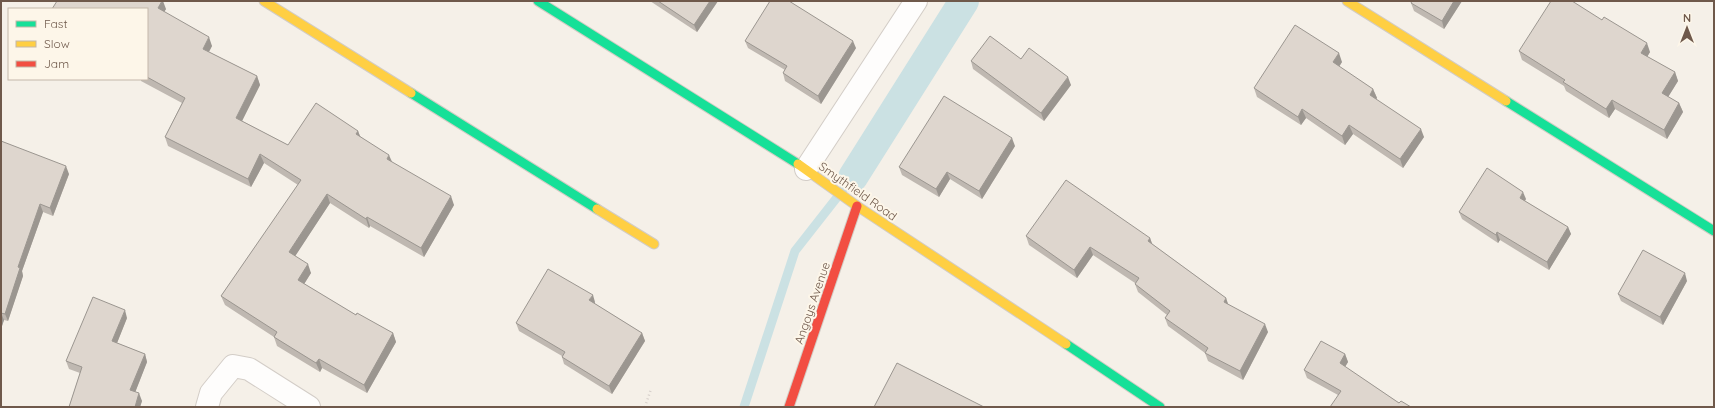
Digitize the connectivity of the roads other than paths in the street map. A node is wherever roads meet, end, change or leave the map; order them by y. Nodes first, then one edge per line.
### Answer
1 (264, 1) edge
2 (538, 1) edge
3 (916, 1) edge
4 (1347, 1) edge
5 (806, 169) junction
6 (858, 206) junction
7 (1714, 231) edge
8 (654, 244) dead end
9 (207, 407) edge
10 (310, 407) edge
11 (789, 407) edge
12 (1160, 407) edge

1 - 8 street
2 - 5 street, Smythfield Road
3 - 5 street
4 - 7 street
5 - 6 street, Smythfield Road
6 - 11 street, Angoys Avenue
6 - 12 street, Smythfield Road
9 - 10 street

